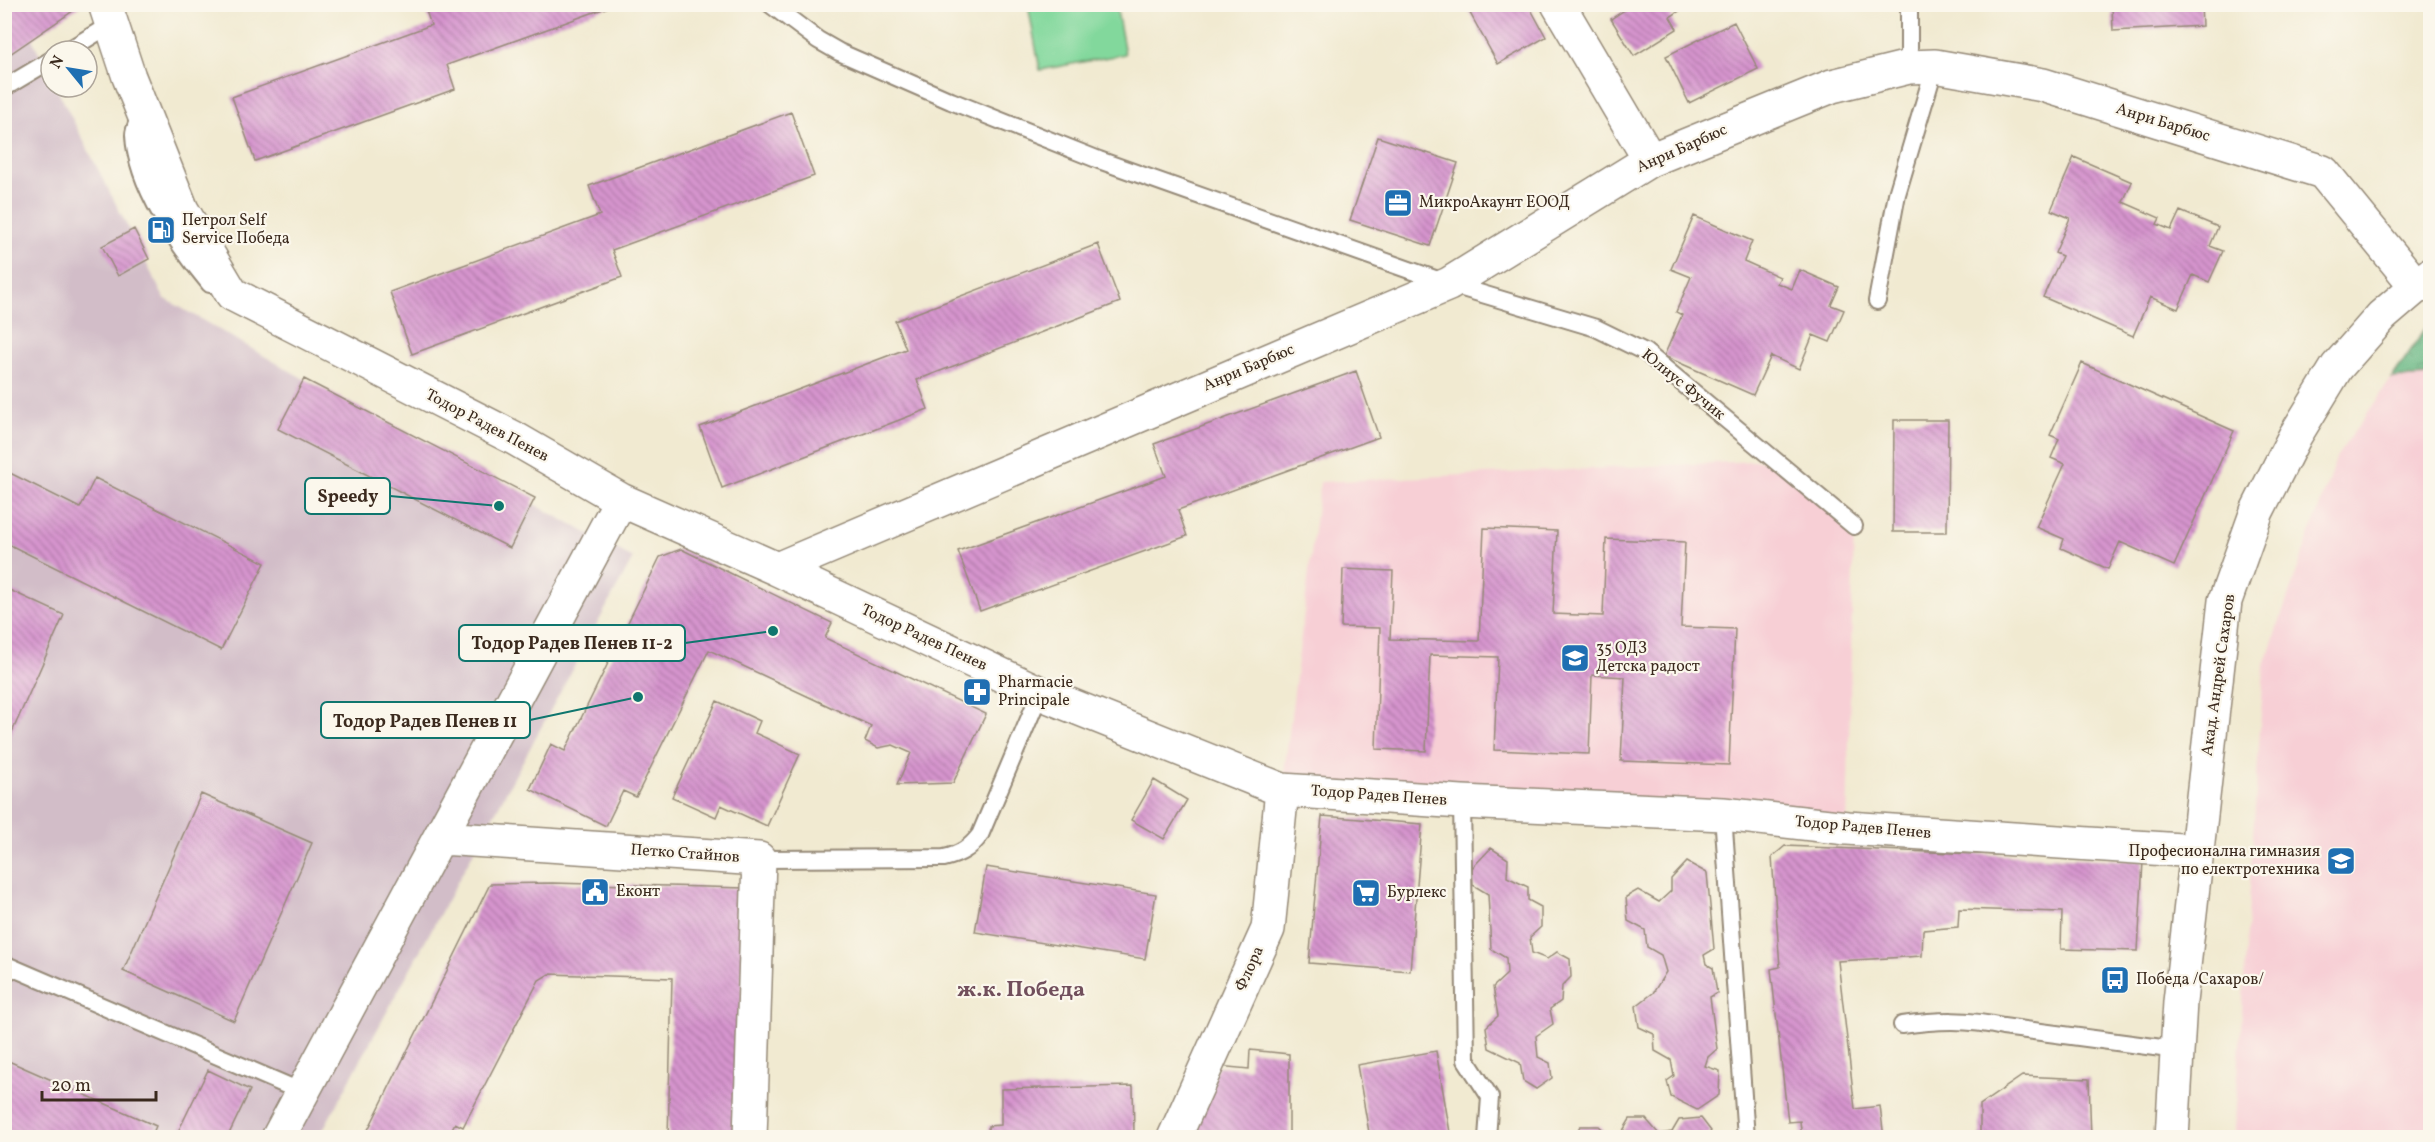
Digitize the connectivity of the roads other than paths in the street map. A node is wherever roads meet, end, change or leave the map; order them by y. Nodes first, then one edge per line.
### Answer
1 (770, 4) edge
2 (1558, 4) edge
3 (1909, 4) edge
4 (108, 14) edge
5 (80, 39) edge
6 (39, 67) edge
7 (1922, 67) junction
8 (4, 88) edge
9 (1650, 160) junction
10 (2424, 281) edge
11 (1449, 284) junction
12 (1876, 301) dead end
13 (621, 500) junction
14 (1854, 526) dead end
15 (777, 569) junction
16 (1040, 693) junction
17 (1282, 790) junction
18 (1462, 802) junction
19 (1723, 814) junction
20 (441, 838) junction
21 (2197, 851) junction
22 (759, 860) junction
23 (4, 964) edge
24 (1902, 1025) dead end
25 (2177, 1050) junction
26 (302, 1092) junction
27 (278, 1137) edge
28 (750, 1137) edge
29 (1174, 1137) edge
30 (1487, 1137) edge
31 (1746, 1137) edge
32 (2172, 1137) edge

1 - 11 lane, Юлиус Фучик
2 - 9 street
3 - 7 lane
4 - 5 lane
4 - 13 street, Тодор Радев Пенев
6 - 8 lane
7 - 9 street, Анри Барбюс
7 - 10 street, Анри Барбюс
7 - 12 lane
9 - 11 street, Анри Барбюс
10 - 21 street, Акад. Андрей Сахаров
11 - 14 lane, Юлиус Фучик
11 - 15 street, Анри Барбюс
13 - 15 street, Тодор Радев Пенев
13 - 20 street
15 - 16 street, Тодор Радев Пенев
16 - 17 street, Тодор Радев Пенев
16 - 22 lane
17 - 18 street, Тодор Радев Пенев
17 - 29 street, Флора
18 - 19 street, Тодор Радев Пенев
18 - 30 lane
19 - 21 street, Тодор Радев Пенев
19 - 31 lane
20 - 22 street, Петко Стайнов
20 - 26 street
21 - 25 street, Акад. Андрей Сахаров
22 - 28 street, Петко Стайнов
23 - 26 lane
24 - 25 lane
25 - 32 street, Акад. Андрей Сахаров
26 - 27 street

